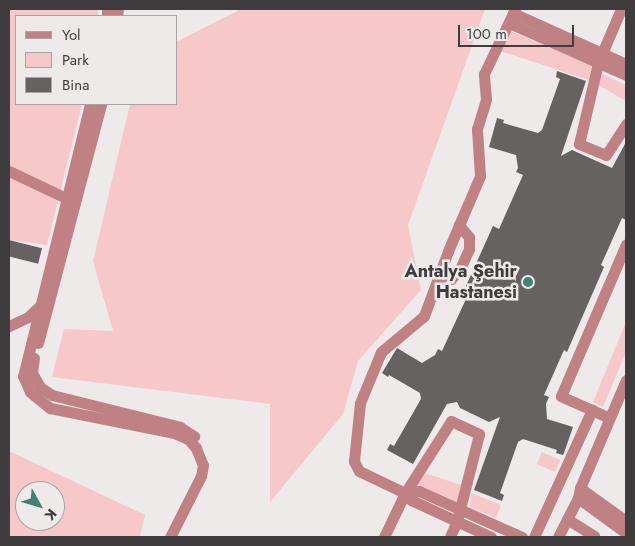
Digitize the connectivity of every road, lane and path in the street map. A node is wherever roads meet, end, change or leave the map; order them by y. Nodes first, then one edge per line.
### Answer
1 (621, 9) edge
2 (512, 15) edge
3 (600, 58) junction
4 (626, 64) edge
5 (626, 76) edge
6 (90, 105) edge
7 (101, 105) edge
8 (626, 124) edge
9 (9, 171) edge
10 (68, 199) junction
11 (459, 225) junction
12 (626, 244) edge
13 (438, 280) junction
14 (40, 306) junction
15 (9, 326) edge
16 (626, 380) edge
17 (592, 410) junction
18 (609, 418) junction
19 (405, 493) junction
20 (579, 493) junction
21 (460, 509) junction
22 (567, 519) junction
23 (457, 521) junction
24 (626, 521) edge
25 (626, 533) edge
26 (170, 537) edge
27 (178, 537) edge
28 (384, 537) edge
29 (450, 537) edge
30 (491, 537) edge
31 (522, 537) edge
32 (534, 537) edge
33 (558, 537) edge
34 (593, 537) edge

1 - 3 street
2 - 3 street
2 - 11 street
3 - 4 street
3 - 5 street
3 - 8 street
6 - 10 street
7 - 27 street
9 - 10 street
10 - 14 street
11 - 13 street
11 - 13 street
12 - 17 street
13 - 19 street
14 - 15 street
14 - 26 street
16 - 18 street
17 - 18 street
17 - 32 street
18 - 20 street
19 - 21 street
19 - 21 street
19 - 23 street
19 - 28 street
20 - 22 street
20 - 24 street
20 - 25 street
21 - 23 street
21 - 31 street
22 - 33 street
22 - 34 street
23 - 29 street
23 - 30 street

